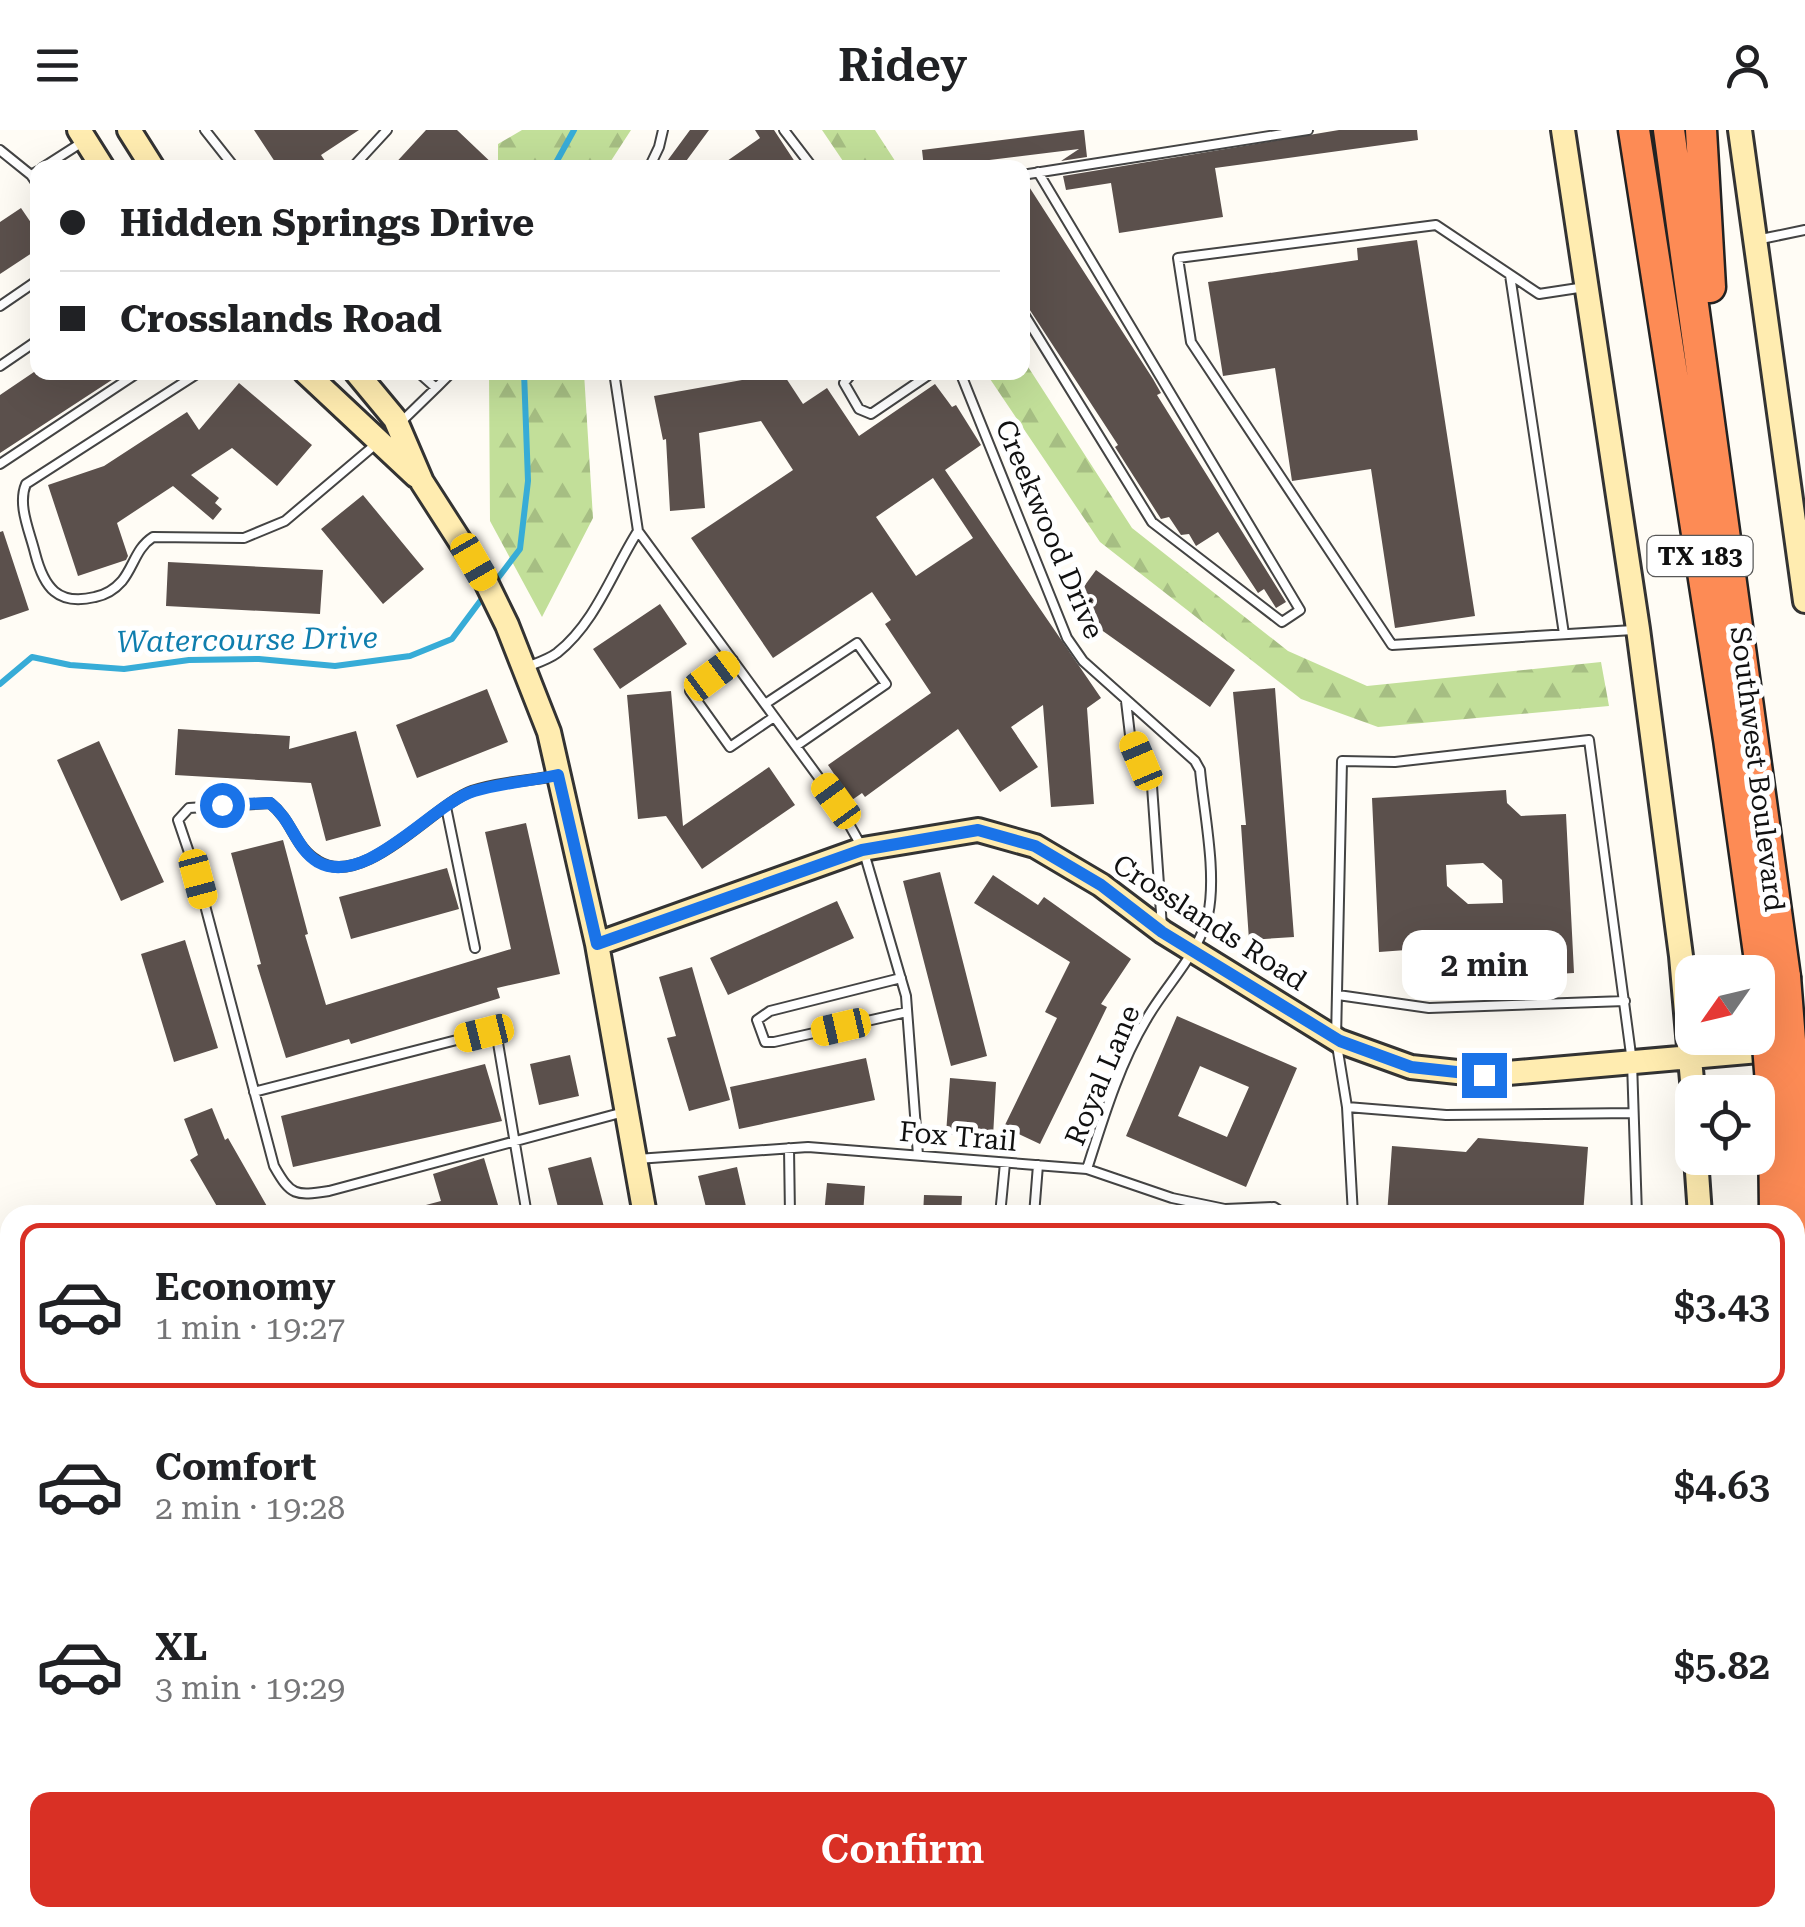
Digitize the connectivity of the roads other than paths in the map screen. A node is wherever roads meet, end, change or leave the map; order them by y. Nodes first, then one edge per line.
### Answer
1 (129, 130) edge
2 (205, 130) edge
3 (387, 130) edge
4 (663, 130) edge
5 (784, 130) edge
6 (1308, 130) edge
7 (1562, 130) edge
8 (1669, 130) edge
9 (1701, 130) edge
10 (1740, 130) edge
11 (82, 135) edge
12 (1632, 137) edge
13 (0, 150) edge
14 (51, 160) edge
15 (99, 160) edge
16 (148, 160) edge
17 (229, 160) edge
18 (359, 160) edge
19 (653, 160) edge
20 (807, 160) edge
21 (30, 167) edge
22 (1038, 172) junction
23 (1030, 174) edge
24 (1805, 230) edge
25 (1754, 241) junction
26 (1510, 275) junction
27 (30, 285) edge
28 (1586, 287) junction
29 (0, 306) edge
30 (1030, 324) edge
31 (1700, 339) junction
32 (30, 345) edge
33 (0, 366) edge
34 (127, 380) edge
35 (188, 380) edge
36 (313, 380) edge
37 (362, 380) edge
38 (427, 380) edge
39 (444, 380) edge
40 (615, 380) edge
41 (846, 380) edge
42 (921, 380) edge
43 (963, 380) edge
44 (436, 388) junction
45 (398, 425) junction
46 (379, 442) junction
47 (0, 464) edge
48 (422, 482) junction
49 (638, 531) junction
50 (1802, 557) edge
51 (1805, 600) edge
52 (1638, 630) junction
53 (1564, 634) junction
54 (733, 660) junction
55 (524, 668) junction
56 (1126, 699) junction
57 (765, 704) junction
58 (774, 717) junction
59 (796, 746) junction
60 (558, 775) junction
61 (446, 806) junction
62 (862, 850) junction
63 (1162, 932) junction
64 (597, 944) junction
65 (475, 948) dead end
66 (1192, 950) junction
67 (1769, 955) edge
68 (1771, 955) edge
69 (901, 978) junction
70 (1775, 993) edge
71 (1338, 995) junction
72 (1624, 1001) junction
73 (907, 1012) junction
74 (1336, 1038) junction
75 (1805, 1046) edge
76 (1692, 1058) junction
77 (1632, 1062) junction
78 (1692, 1075) edge
79 (254, 1092) junction
80 (1347, 1107) junction
81 (624, 1112) junction
82 (1634, 1113) junction
83 (1785, 1119) junction
84 (514, 1141) junction
85 (789, 1148) junction
86 (918, 1155) junction
87 (632, 1159) junction
88 (1005, 1163) junction
89 (1038, 1165) junction
90 (1087, 1169) junction
91 (1697, 1175) edge
92 (526, 1205) edge
93 (642, 1205) edge
94 (790, 1205) edge
95 (1001, 1205) edge
96 (1035, 1205) edge
97 (1206, 1205) edge
98 (1352, 1205) edge
99 (1637, 1205) edge
100 (1699, 1205) edge
101 (1776, 1205) edge
102 (1791, 1205) edge

1 - 16 street
2 - 17 lane
3 - 18 lane
4 - 19 lane
5 - 20 lane
6 - 22 lane
7 - 28 street
8 - 31 highway, Southwest Boulevard / TX 183
9 - 31 highway
10 - 25 street
11 - 14 lane
11 - 15 street
12 - 67 highway, Southwest Boulevard / TX 183
13 - 21 lane
22 - 23 lane
22 - 30 lane
24 - 25 lane
25 - 50 street
26 - 28 lane
26 - 53 lane
26 - 53 lane
27 - 29 lane
28 - 52 street
31 - 68 highway, Southwest Boulevard / TX 183
32 - 33 lane
34 - 47 lane
35 - 46 lane
36 - 46 street
37 - 45 street
38 - 44 lane
39 - 44 lane
40 - 49 lane
41 - 42 lane
43 - 56 lane, Creekwood Drive
44 - 45 lane
45 - 48 street
46 - 48 street
48 - 55 street
49 - 54 lane
49 - 55 lane
50 - 51 street
52 - 53 lane
52 - 76 street
54 - 57 lane
54 - 58 lane
55 - 60 street
56 - 63 lane
56 - 66 lane, Creekwood Drive
57 - 58 lane
57 - 59 lane
58 - 59 lane
59 - 62 lane
60 - 61 lane
60 - 64 street
61 - 65 lane
61 - 79 lane
62 - 63 street, Crosslands Road
62 - 64 street, Crosslands Road
62 - 69 lane
63 - 66 street, Crosslands Road
64 - 81 street
66 - 74 street, Crosslands Road
66 - 90 lane, Royal Lane
69 - 73 lane
69 - 73 lane
70 - 83 highway, Southwest Boulevard / TX 183, bridge
71 - 72 lane
71 - 72 lane
71 - 74 lane
72 - 77 lane
73 - 86 lane
74 - 77 street, Crosslands Road
74 - 80 lane
75 - 76 street, Crosslands Road
76 - 77 street, Crosslands Road
76 - 78 street
77 - 82 lane
79 - 84 lane
79 - 84 lane
80 - 82 lane
80 - 98 lane
81 - 84 lane
81 - 87 street
82 - 99 lane
83 - 101 highway, Southwest Boulevard / TX 183
83 - 102 highway, Southwest Boulevard / TX 183
84 - 92 lane
85 - 86 lane, Fox Trail
85 - 87 lane, Fox Trail
85 - 94 lane
86 - 88 lane, Fox Trail
87 - 93 street
88 - 89 lane, Fox Trail
88 - 95 lane
89 - 90 lane, Fox Trail
89 - 96 lane
90 - 97 lane, Fox Trail
91 - 100 street

